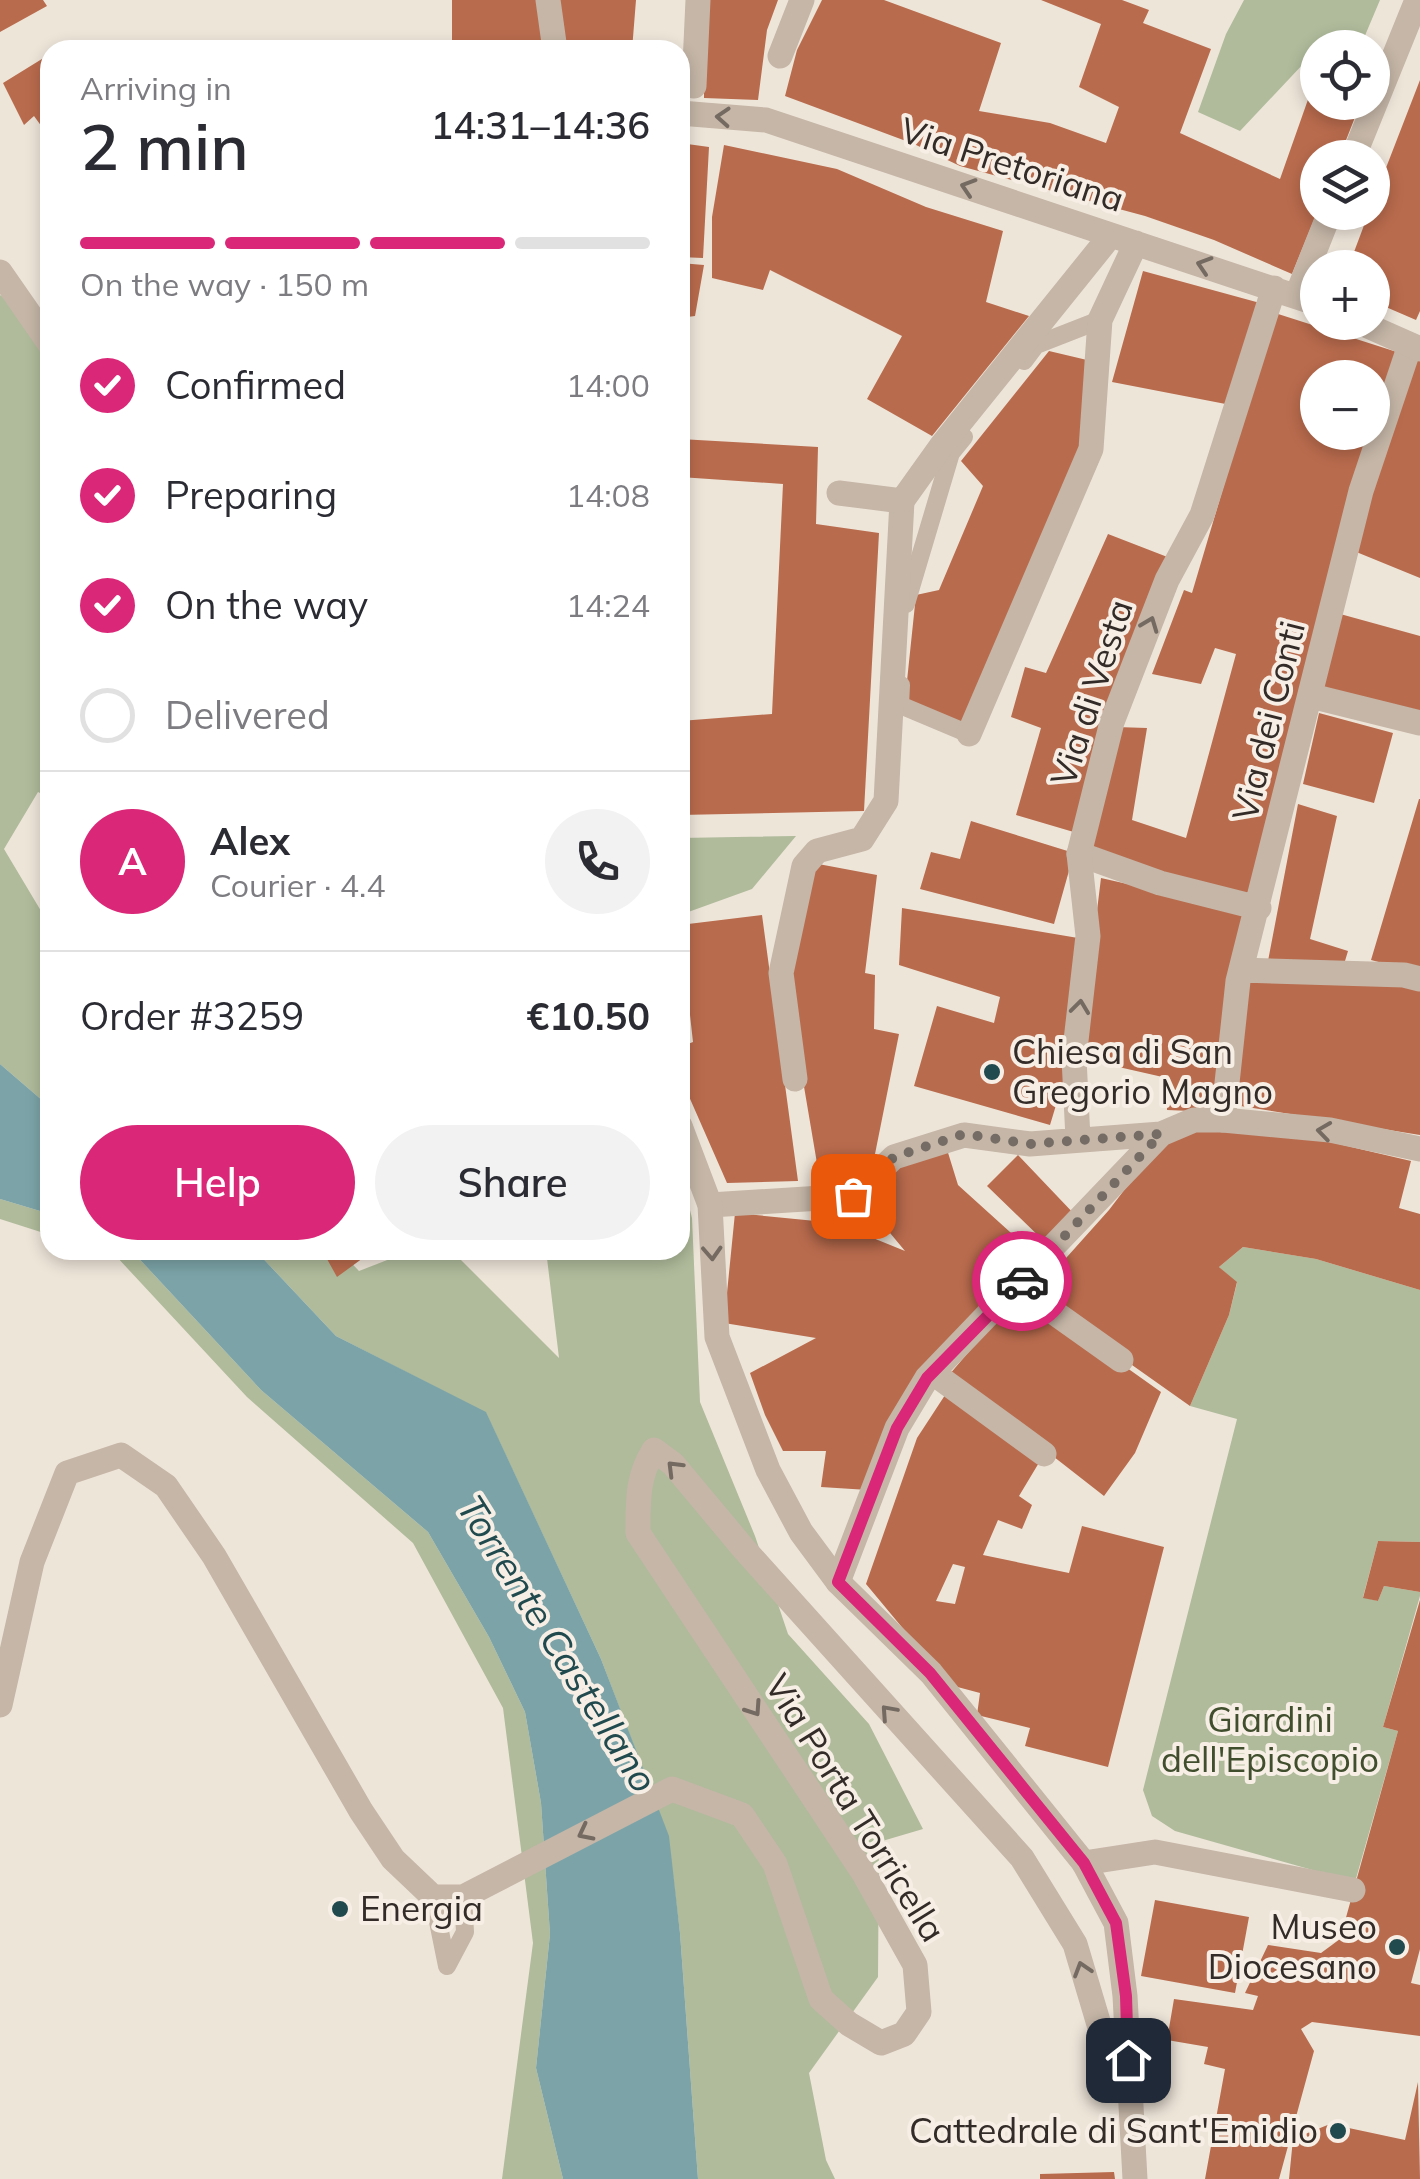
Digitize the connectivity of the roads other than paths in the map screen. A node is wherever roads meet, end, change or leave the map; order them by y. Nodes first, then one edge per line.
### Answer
1 (548, 0) edge
2 (698, 0) edge
3 (802, 0) edge
4 (1417, 0) edge
5 (553, 40) edge
6 (780, 56) dead end
7 (694, 86) dead end
8 (690, 114) edge
9 (1360, 140) edge
10 (1323, 230) edge
11 (1123, 239) junction
12 (0, 272) edge
13 (1296, 295) edge
14 (1100, 320) junction
15 (40, 330) edge
16 (1390, 336) edge
17 (1415, 347) edge
18 (839, 493) dead end
19 (902, 501) junction
20 (1310, 696) junction
21 (1420, 723) edge
22 (969, 734) joint
23 (1079, 854) junction
24 (1258, 908) junction
25 (1241, 970) junction
26 (1420, 980) edge
27 (795, 1079) dead end
28 (1222, 1120) junction
29 (1161, 1134) junction
30 (1078, 1139) junction
31 (1420, 1149) edge
32 (690, 1152) edge
33 (710, 1205) junction
34 (1017, 1286) junction
35 (1121, 1360) dead end
36 (933, 1373) junction
37 (1044, 1454) dead end
38 (838, 1582) junction
39 (0, 1705) edge
40 (1084, 1863) junction
41 (1354, 1890) dead end
42 (433, 1896) junction
43 (463, 1898) junction
44 (1130, 2091) junction
45 (1135, 2179) edge

1 - 5 street
2 - 7 street
3 - 6 street
4 - 9 street
11 -> 8 street, Via Pretoriana
10 - 13 street, Via di Vesta
13 -> 11 street, Via Pretoriana
11 - 14 street
11 - 19 street
12 - 15 street
23 -> 13 street, Via di Vesta
14 - 22 street
14 - 22 lane
16 - 17 street
17 - 20 street, Via dei Conti
18 - 19 street
19 - 27 street
20 - 21 street
20 - 24 street, Via dei Conti
23 - 24 street
30 -> 23 street, Via di Vesta
24 - 25 street, Via dei Conti
25 - 26 street
25 - 28 street, Via dei Conti
28 - 29 street
31 -> 28 street
29 - 30 street
29 - 34 street
30 - 33 street
32 - 33 street
33 -> 38 street
34 - 35 street
34 - 36 street
36 - 37 street
36 - 38 street
38 - 40 street
39 - 42 street
40 - 41 street
40 - 44 street
42 - 43 street
42 - 43 lane
44 -> 43 street, Via Porta Torricella
44 - 45 street

